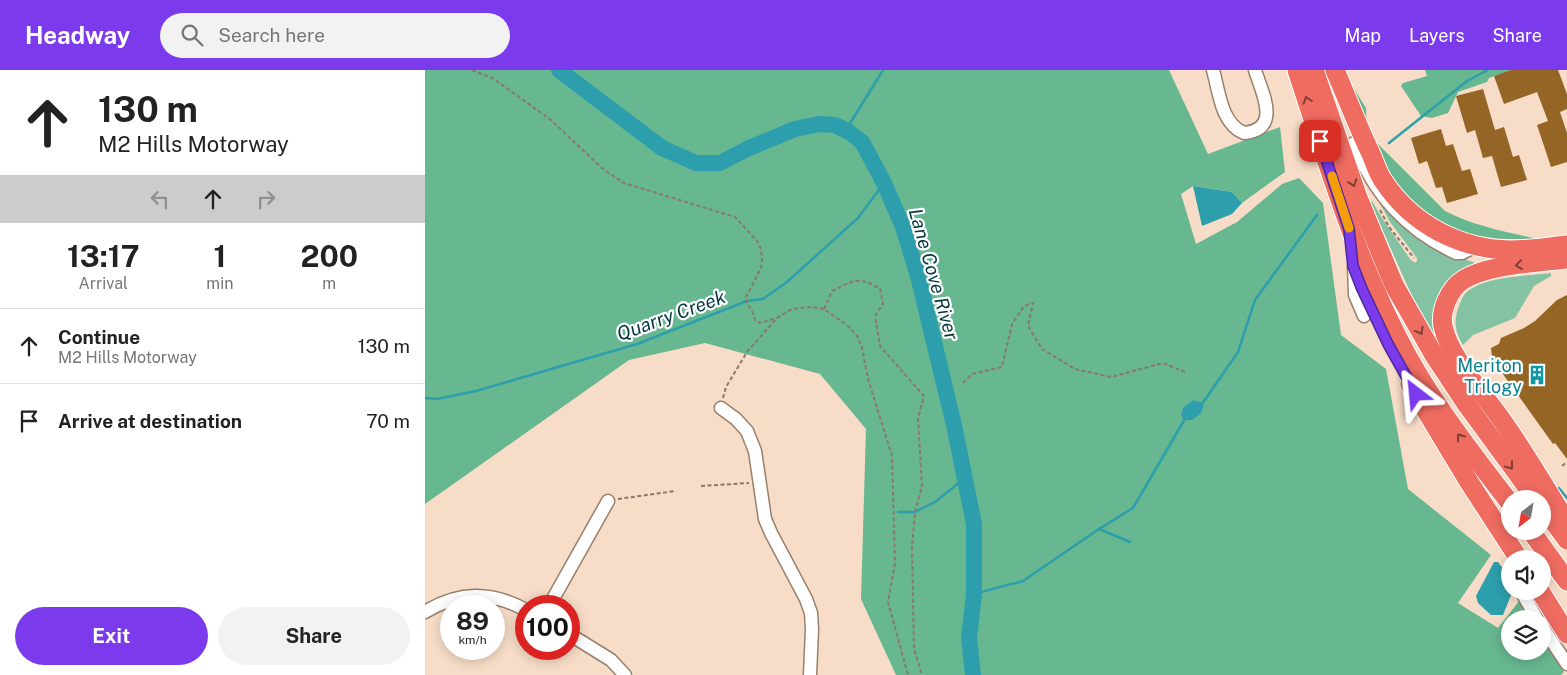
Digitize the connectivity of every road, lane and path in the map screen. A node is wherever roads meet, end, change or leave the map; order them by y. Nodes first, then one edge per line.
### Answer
1 (472, 70) edge
2 (1213, 70) edge
3 (1255, 70) edge
4 (1297, 70) edge
5 (1314, 70) edge
6 (1335, 70) edge
7 (1354, 143) dead end
8 (1375, 187) junction
9 (1349, 229) junction
10 (1567, 245) edge
11 (1476, 246) junction
12 (1415, 258) dead end
13 (1567, 259) edge
14 (1353, 266) junction
15 (824, 309) junction
16 (1364, 316) dead end
17 (777, 318) junction
18 (1185, 372) dead end
19 (963, 383) dead end
20 (721, 408) joint
21 (1567, 462) edge
22 (1562, 466) dead end
23 (759, 482) junction
24 (701, 486) dead end
25 (1529, 490) edge
26 (675, 491) dead end
27 (1501, 492) edge
28 (608, 501) joint
29 (1551, 518) edge
30 (1567, 522) edge
31 (1537, 540) edge
32 (1567, 540) edge
33 (1513, 550) edge
34 (1567, 581) edge
35 (555, 595) edge
36 (1546, 600) edge
37 (515, 605) edge
38 (425, 612) edge
39 (1567, 634) edge
40 (1551, 640) edge
41 (580, 641) edge
42 (1567, 664) edge
43 (625, 675) edge
44 (811, 675) edge
45 (908, 675) edge
46 (922, 675) edge

1 - 17 path
2 - 3 street
9 -> 4 highway
5 -> 25 highway
6 - 11 highway
7 - 8 street
8 - 11 street
8 - 12 path
9 - 14 highway
27 -> 9 highway
10 - 11 highway
13 -> 30 highway
14 - 16 street
14 - 33 highway
15 - 17 path
15 - 45 path
15 - 46 path
17 - 20 path
18 - 19 path
20 - 23 street
21 - 22 path
23 - 24 path
23 - 44 street
26 - 28 path
28 - 35 street
29 - 32 highway
31 - 34 highway
36 - 39 highway
37 - 38 street
40 - 42 street
41 - 43 street

